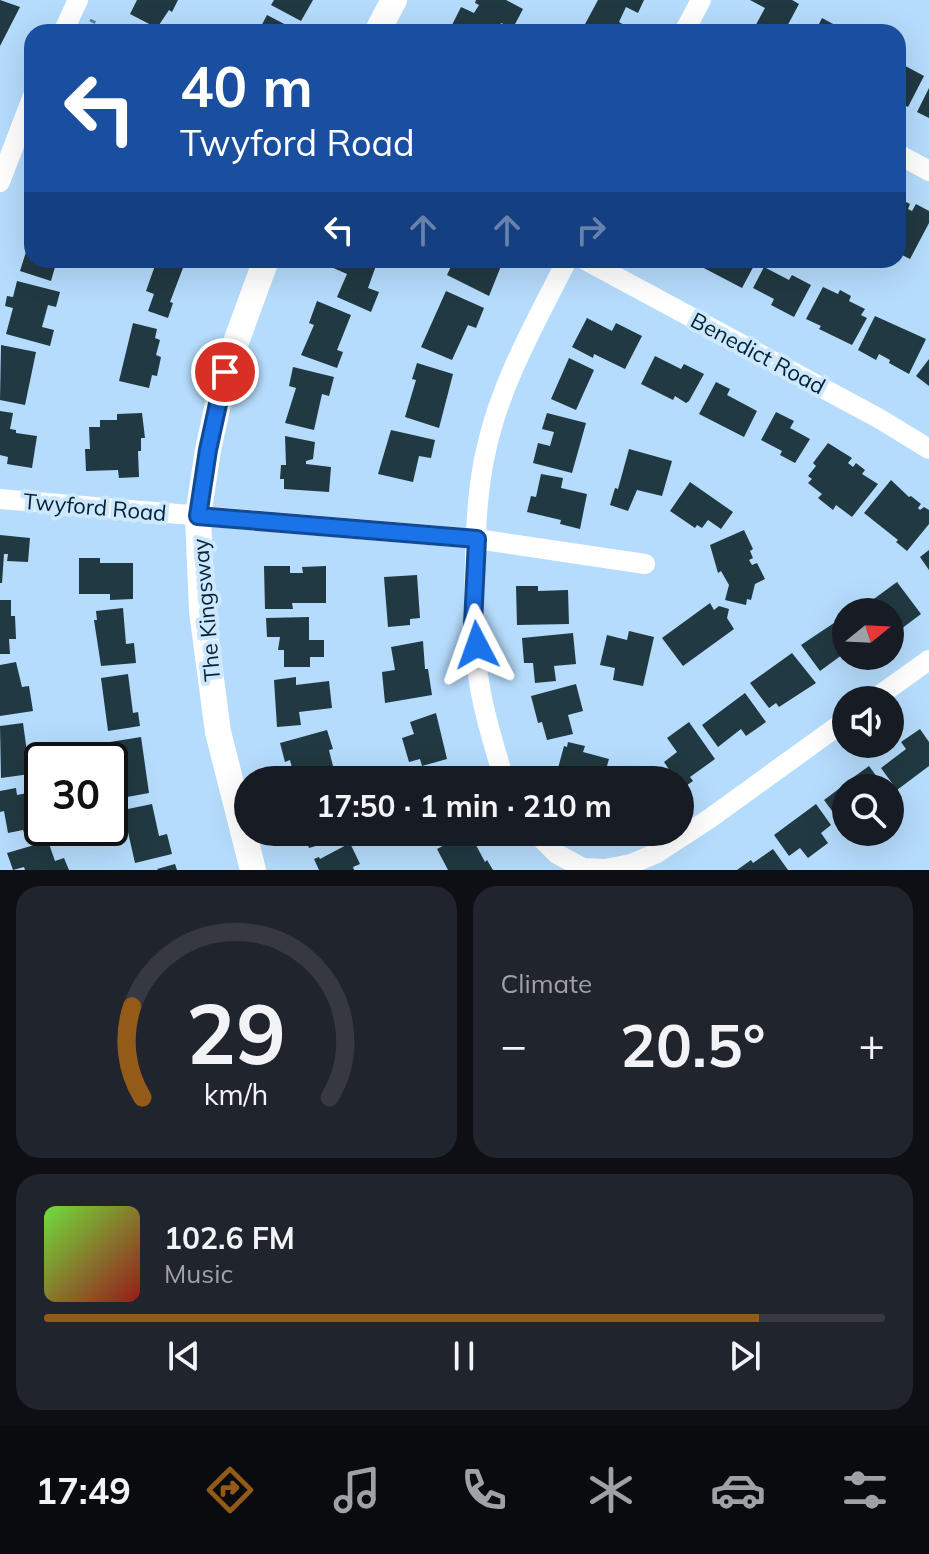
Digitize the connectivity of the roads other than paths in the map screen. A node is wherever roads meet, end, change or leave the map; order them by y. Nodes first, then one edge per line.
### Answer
1 (394, 0) edge
2 (701, 0) edge
3 (381, 24) edge
4 (688, 24) edge
5 (24, 119) edge
6 (906, 158) edge
7 (929, 171) edge
8 (0, 182) edge
9 (263, 268) edge
10 (563, 268) edge
11 (600, 268) edge
12 (929, 449) edge
13 (0, 499) edge
14 (198, 516) junction
15 (477, 539) junction
16 (645, 564) dead end
17 (929, 660) edge
18 (893, 686) edge
19 (832, 730) edge
20 (500, 766) edge
21 (694, 828) edge
22 (549, 846) edge
23 (668, 846) edge
24 (253, 870) edge

1 - 3 street
2 - 4 street
5 - 8 street
6 - 7 street
9 - 14 street, The Kingsway
10 - 15 street
11 - 12 street, Benedict Road
13 - 14 street, Twyford Road
14 - 15 street, Twyford Road
14 - 24 street, The Kingsway
15 - 16 street, Twyford Road
15 - 20 street
17 - 18 street
19 - 21 street
22 - 23 street

